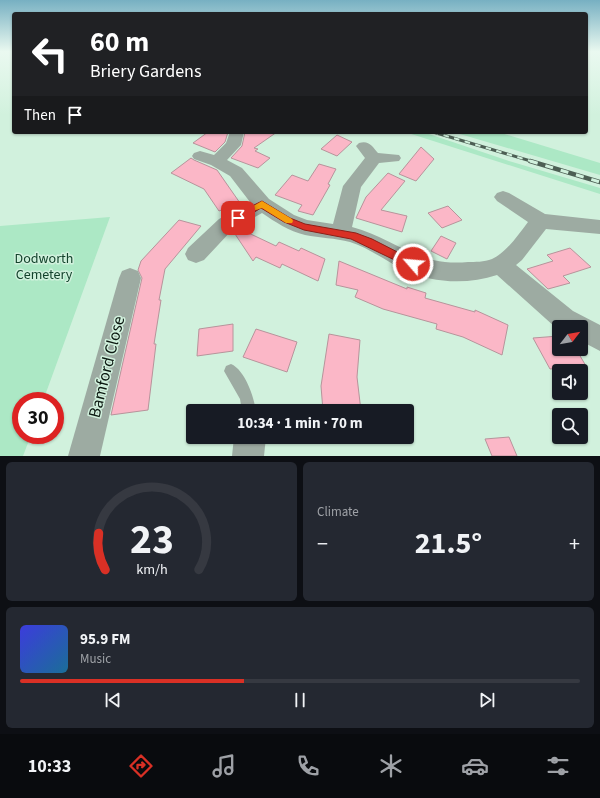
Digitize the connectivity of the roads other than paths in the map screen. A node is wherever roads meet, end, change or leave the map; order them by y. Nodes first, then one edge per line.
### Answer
1 (236, 134) edge
2 (393, 158) dead end
3 (503, 197) dead end
4 (262, 204) junction
5 (541, 221) junction
6 (600, 227) edge
7 (341, 232) junction
8 (196, 254) dead end
9 (500, 265) junction
10 (130, 278) dead end
11 (566, 320) edge
12 (588, 332) edge
13 (600, 338) edge
14 (231, 371) dead end
15 (248, 404) edge
16 (249, 444) edge
17 (84, 456) edge
18 (248, 456) edge

1 - 4 street
2 - 7 street
3 - 5 street
4 - 7 street
4 - 8 street
5 - 6 street
5 - 9 street
7 - 9 street
9 - 11 street
10 - 17 street, Bamford Close
12 - 13 street
14 - 15 lane
16 - 18 street

